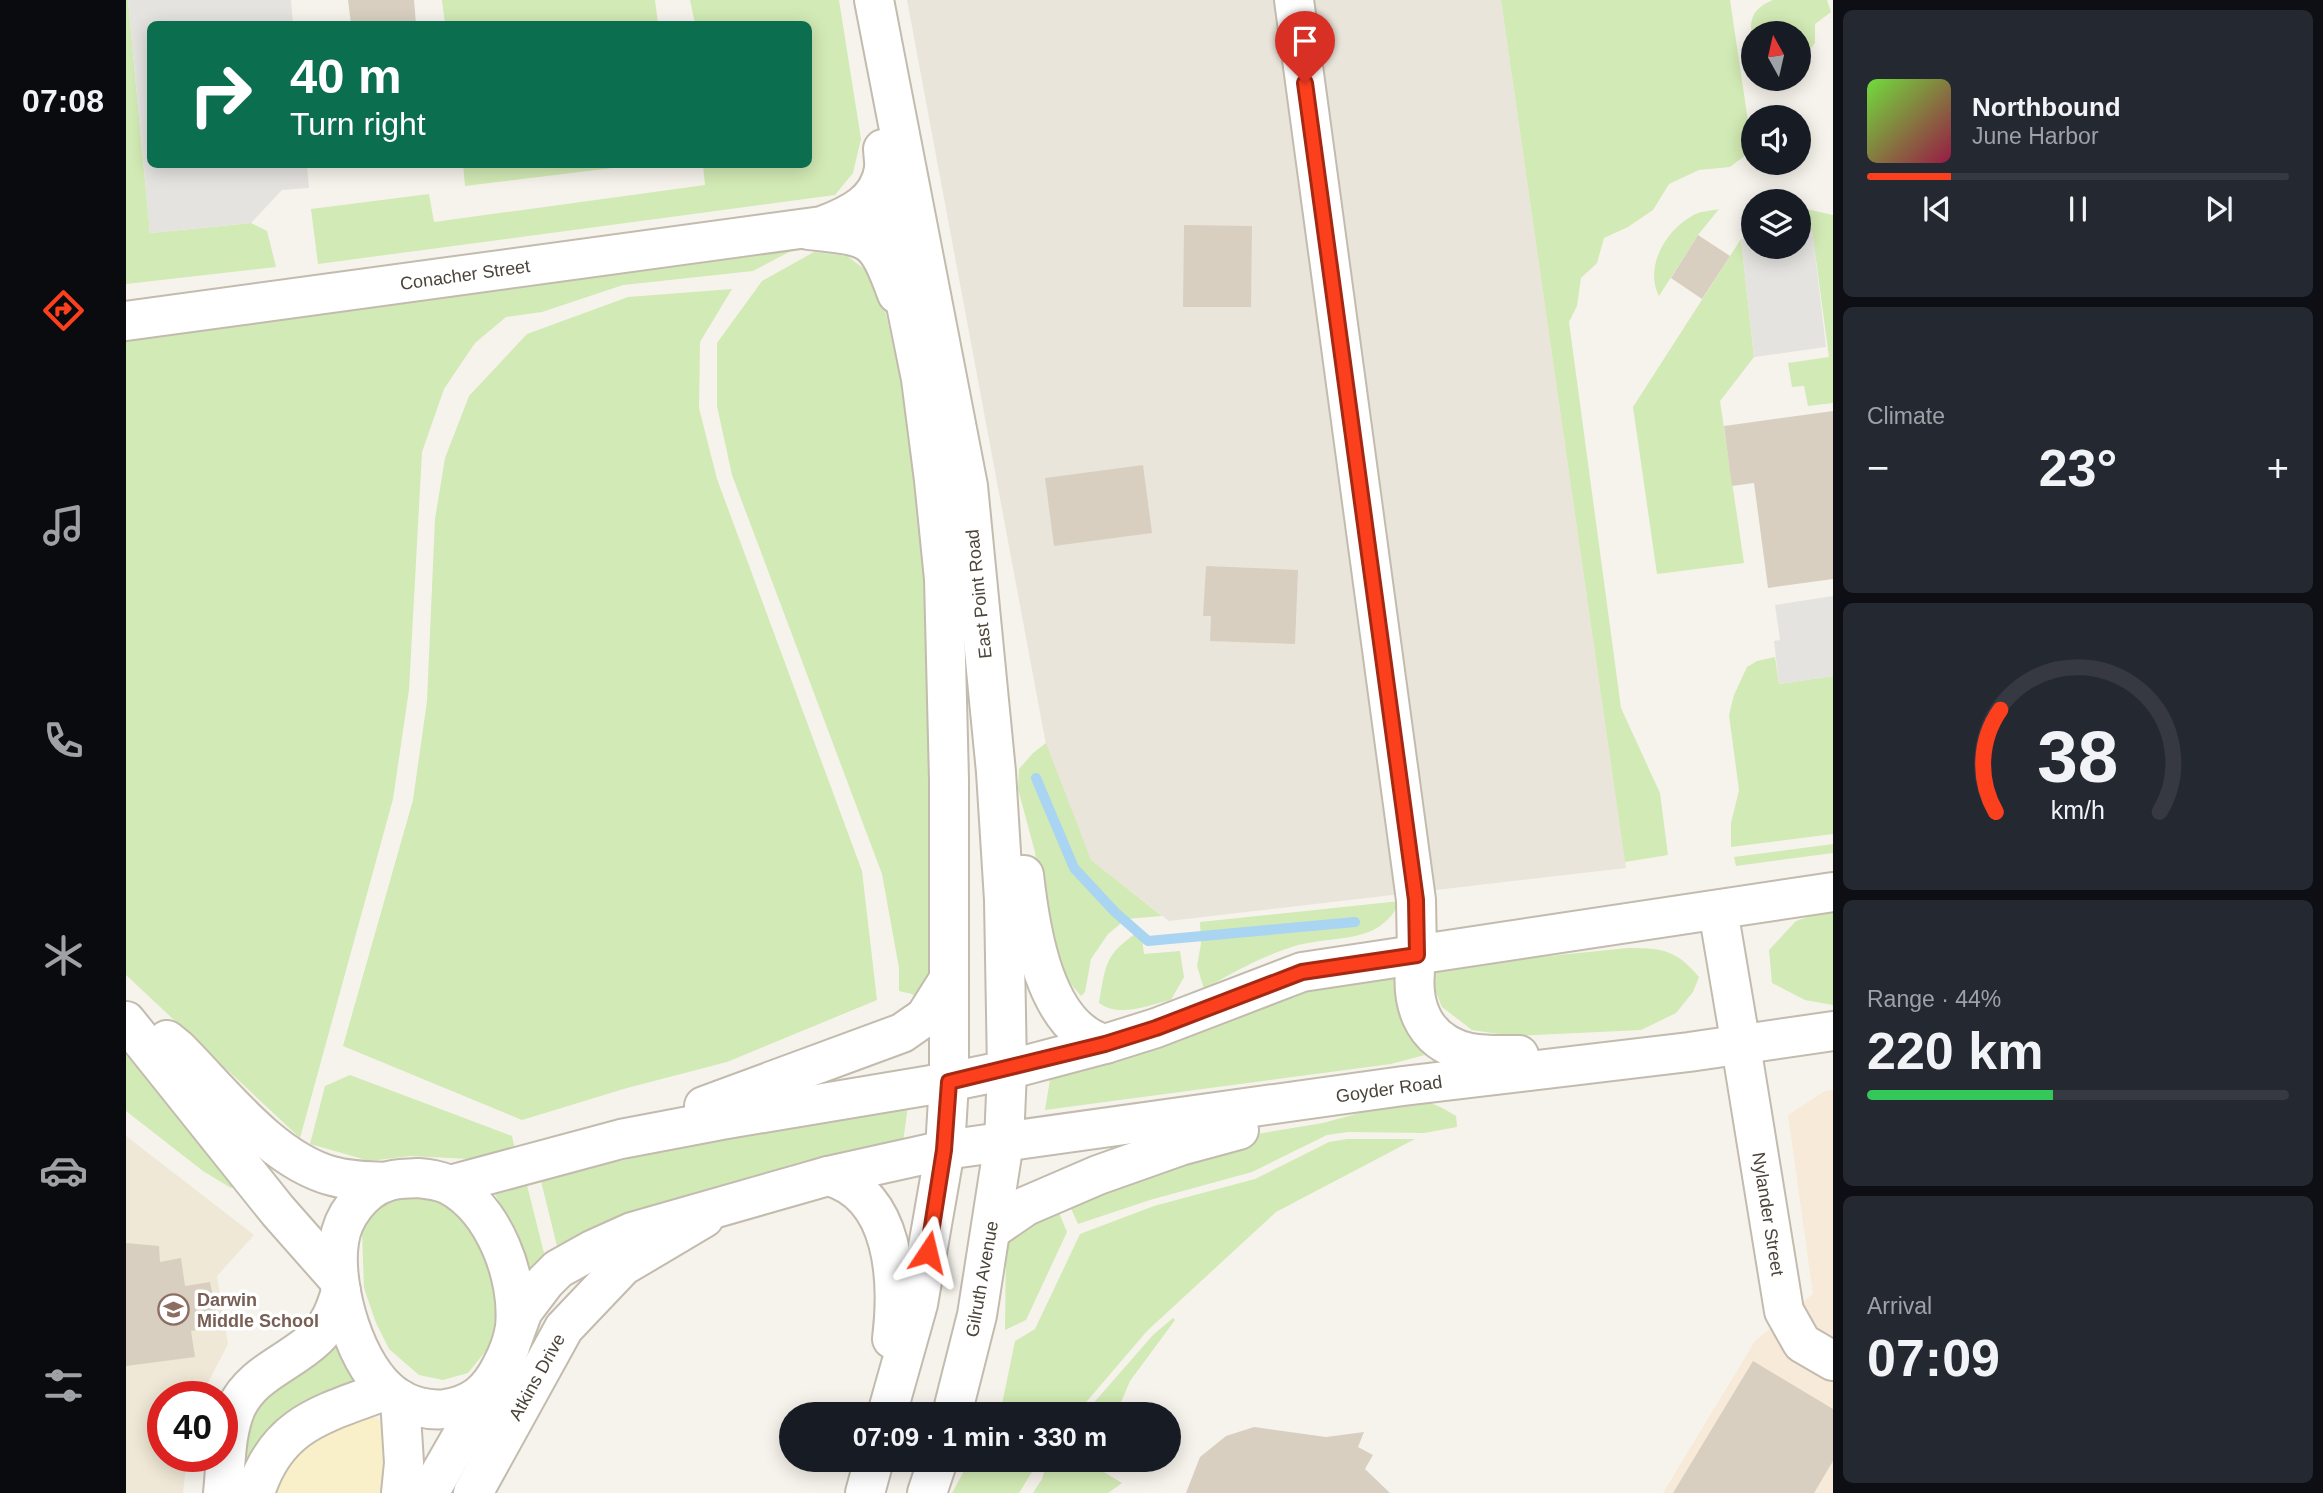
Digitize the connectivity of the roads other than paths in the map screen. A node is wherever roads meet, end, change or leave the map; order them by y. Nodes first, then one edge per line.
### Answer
1 (874, 0) edge
2 (1294, 0) edge
3 (884, 53) junction
4 (884, 169) junction
5 (804, 229) junction
6 (126, 321) edge
7 (911, 331) junction
8 (996, 772) junction
9 (1833, 892) edge
10 (1718, 910) junction
11 (1417, 955) junction
12 (949, 979) junction
13 (126, 1010) edge
14 (126, 1021) edge
15 (1833, 1031) edge
16 (1105, 1044) junction
17 (1741, 1046) junction
18 (1689, 1052) junction
19 (1007, 1070) junction
20 (949, 1082) junction
21 (1403, 1086) junction
22 (621, 1139) junction
23 (1004, 1142) junction
24 (944, 1150) junction
25 (828, 1176) junction
26 (386, 1182) junction
27 (450, 1185) junction
28 (724, 1206) junction
29 (991, 1230) junction
30 (340, 1285) junction
31 (513, 1338) junction
32 (1833, 1361) edge
33 (493, 1382) junction
34 (393, 1394) junction
35 (882, 1402) edge
36 (890, 1402) edge
37 (955, 1402) edge
38 (934, 1472) edge
39 (223, 1493) edge
40 (255, 1493) edge
41 (401, 1493) edge
42 (429, 1493) edge
43 (473, 1493) edge
44 (927, 1493) edge

1 - 3 street, East Point Road
2 - 11 street
3 - 4 street, East Point Road
3 - 8 street, East Point Road
4 - 5 street, Conacher Street
4 - 7 street, East Point Road
5 - 6 street, Conacher Street
5 - 7 street, Conacher Street
7 - 12 street, East Point Road
8 - 16 street
8 - 19 street, East Point Road
9 - 10 street
10 - 11 street
10 - 17 street, Nylander Street
11 - 16 street
11 - 18 street
12 - 20 street, East Point Road
12 - 22 street
13 - 26 street
14 - 30 street
15 - 17 street, Goyder Road
16 - 19 street
17 - 18 street, Goyder Road
17 - 32 street, Nylander Street
18 - 21 street, Goyder Road
19 - 20 street
19 - 23 street, East Point Road
20 - 22 street
20 - 24 street
21 - 23 street, Goyder Road
21 - 29 street
22 - 27 street
23 - 24 street, Goyder Road
23 - 29 street, Gilruth Avenue
24 - 25 street, Goyder Road
24 - 36 street
25 - 28 street, Goyder Road
25 - 35 street
26 - 27 street
26 - 30 street
27 - 31 street
28 - 31 street
28 - 43 street, Atkins Drive
29 - 37 street, Gilruth Avenue
30 - 34 street
30 - 39 street
31 - 33 street
33 - 34 street
33 - 42 street, Atkins Drive
34 - 40 street
34 - 41 street
38 - 44 street

